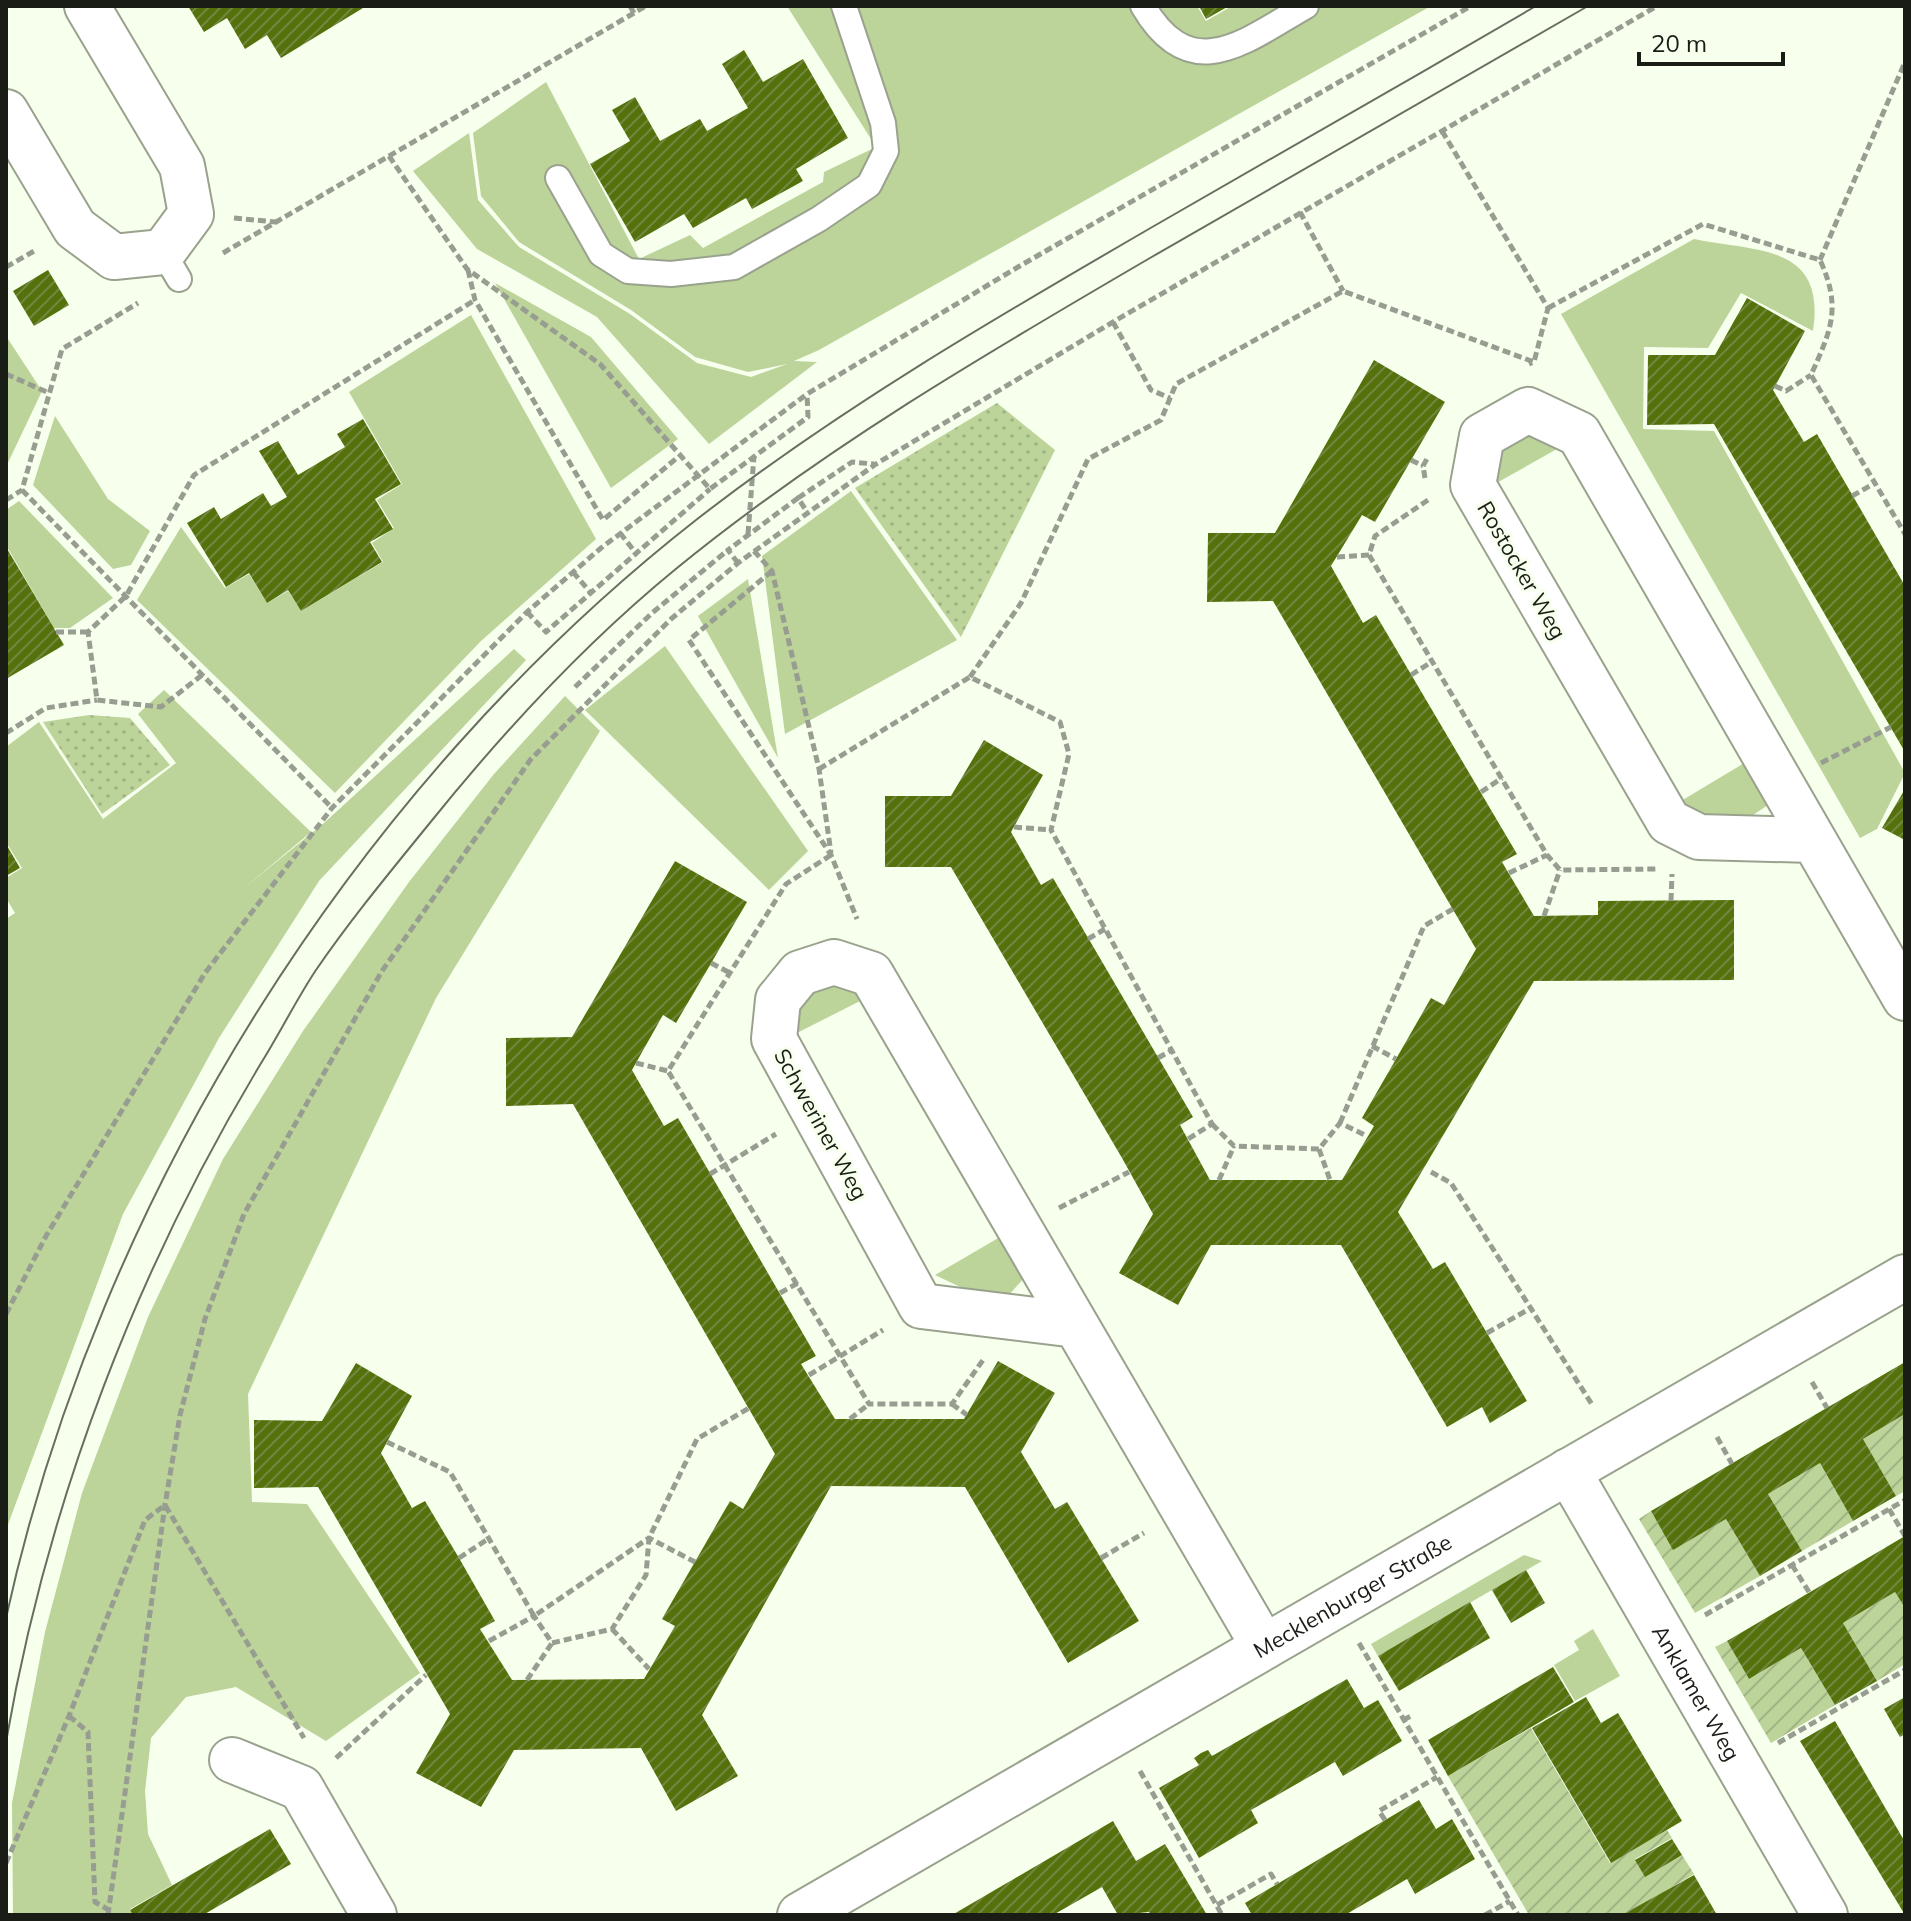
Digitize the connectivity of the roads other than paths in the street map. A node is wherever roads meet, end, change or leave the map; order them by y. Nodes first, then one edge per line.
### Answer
1 (87, 6) edge
2 (844, 6) edge
3 (1143, 6) edge
4 (1306, 6) edge
5 (6, 112) edge
6 (558, 178) dead end
7 (1812, 840) junction
8 (1905, 998) edge
9 (1905, 1277) edge
10 (1076, 1325) junction
11 (1568, 1471) junction
12 (1264, 1647) junction
13 (232, 1760) dead end
14 (816, 1911) edge
15 (374, 1915) edge
16 (1825, 1915) edge

1 - 5 street
2 - 6 lane
3 - 4 lane
7 - 7 street, Rostocker Weg
7 - 8 street, Rostocker Weg
9 - 11 street, Mecklenburger Straße
10 - 10 street, Schweriner Weg
10 - 12 street
11 - 12 street, Mecklenburger Straße
11 - 16 street, Anklamer Weg
12 - 14 street, Mecklenburger Straße
13 - 15 street

